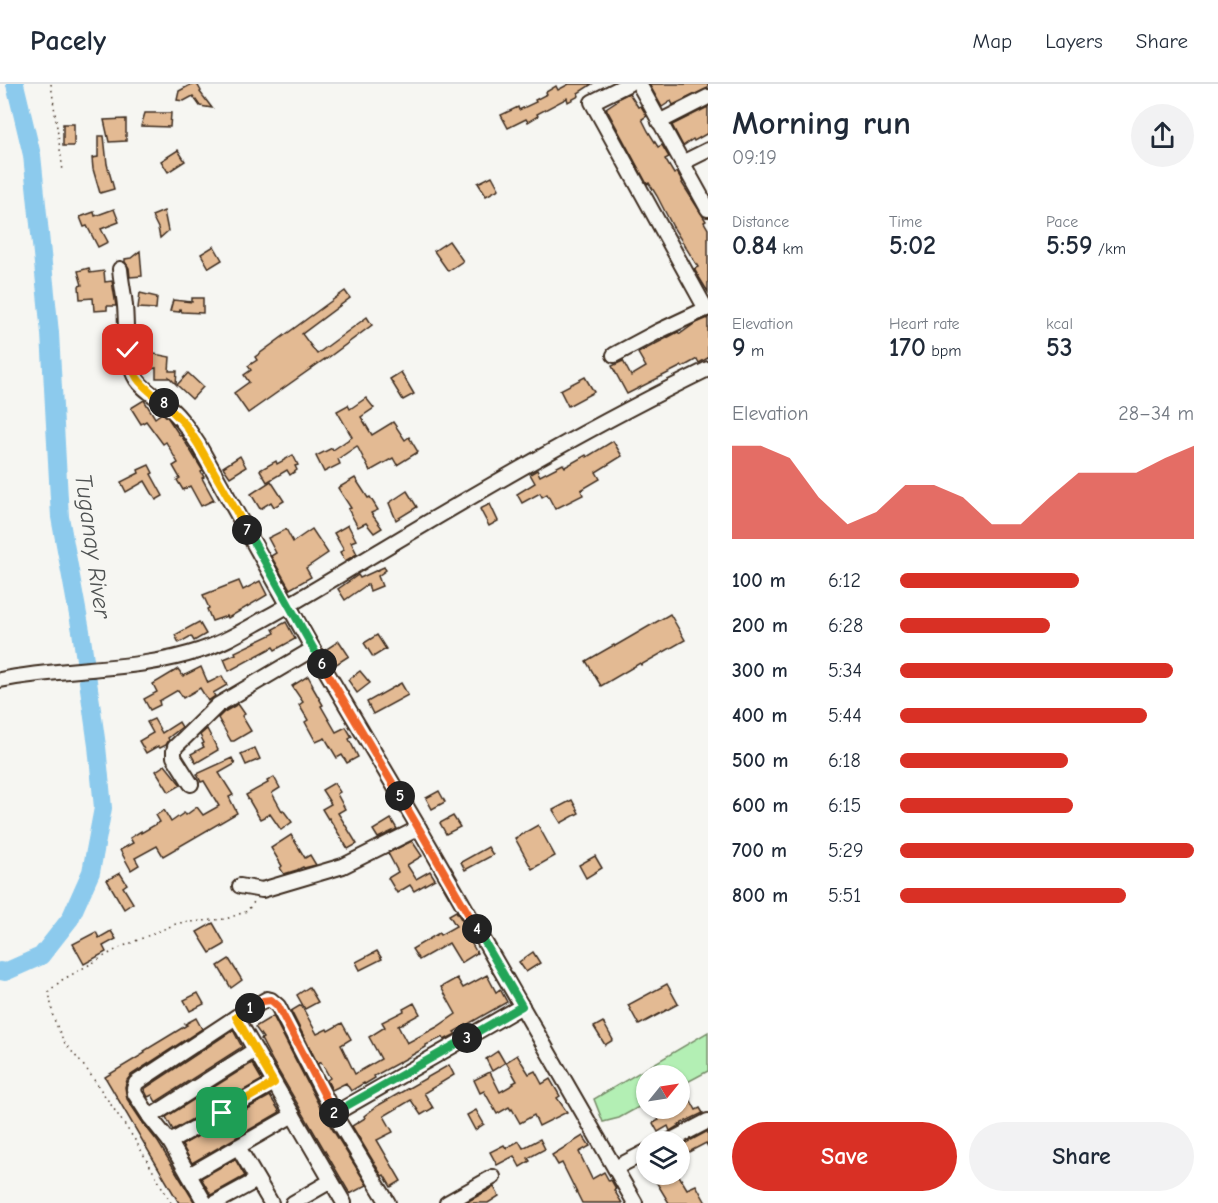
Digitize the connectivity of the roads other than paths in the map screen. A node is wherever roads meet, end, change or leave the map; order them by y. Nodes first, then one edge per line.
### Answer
1 (628, 84) edge
2 (639, 84) edge
3 (708, 97) edge
4 (659, 122) junction
5 (708, 150) edge
6 (682, 164) junction
7 (708, 209) edge
8 (120, 269) dead end
9 (707, 308) edge
10 (614, 355) dead end
11 (708, 369) edge
12 (289, 605) junction
13 (313, 649) junction
14 (0, 680) edge
15 (191, 784) dead end
16 (419, 828) junction
17 (240, 886) dead end
18 (522, 1006) junction
19 (236, 1017) junction
20 (255, 1050) junction
21 (274, 1083) junction
22 (334, 1114) junction
23 (293, 1115) junction
24 (150, 1118) junction
25 (708, 1121) edge
26 (689, 1131) edge
27 (170, 1142) junction
28 (238, 1147) junction
29 (636, 1157) edge
30 (615, 1168) junction
31 (189, 1175) junction
32 (493, 1177) dead end
33 (257, 1180) junction
34 (331, 1181) junction
35 (205, 1203) edge
36 (215, 1203) edge
37 (271, 1203) edge
38 (293, 1203) edge
39 (344, 1203) edge
40 (388, 1203) edge
41 (447, 1203) edge
42 (635, 1203) edge

1 - 9 street
2 - 4 street
3 - 4 street
4 - 6 street
5 - 6 street
6 - 7 street
8 - 12 street
9 - 10 street
11 - 12 street
12 - 13 street
12 - 14 street
13 - 15 street
13 - 16 street
16 - 17 street
16 - 18 street
18 - 22 street
18 - 30 street
19 - 20 street
19 - 22 street
19 - 24 street
20 - 21 street
20 - 24 street
21 - 23 street
21 - 27 street
22 - 40 street
23 - 28 street
23 - 34 street
24 - 27 street
25 - 26 street
27 - 31 street
28 - 31 street
28 - 33 street
29 - 30 street
30 - 42 street
31 - 35 street
32 - 41 street
33 - 36 street
33 - 37 street
34 - 38 street
34 - 39 street

